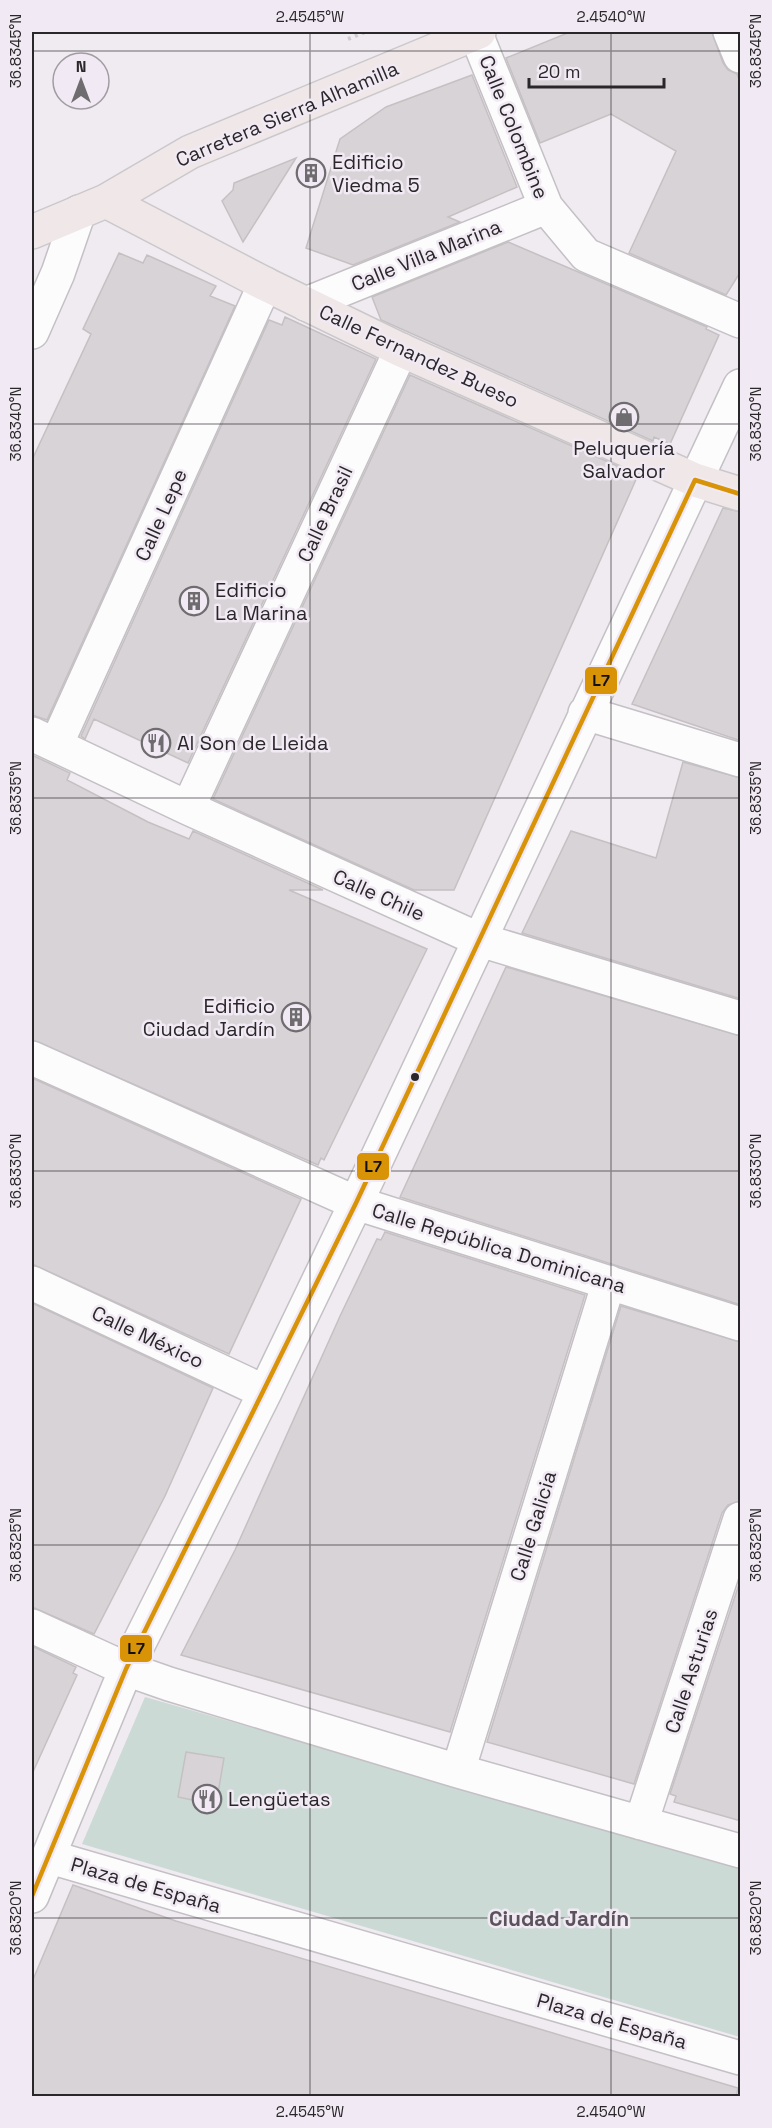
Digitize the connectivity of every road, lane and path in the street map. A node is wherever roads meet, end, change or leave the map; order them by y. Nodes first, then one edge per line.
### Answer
1 (730, 32) edge
2 (478, 33) edge
3 (741, 56) edge
4 (93, 206) junction
5 (546, 207) junction
6 (32, 232) edge
7 (265, 284) junction
8 (306, 304) junction
9 (741, 321) edge
10 (32, 332) edge
11 (401, 350) junction
12 (741, 386) edge
13 (695, 480) junction
14 (741, 494) edge
15 (585, 713) junction
16 (44, 740) edge
17 (741, 760) edge
18 (188, 808) junction
19 (480, 940) junction
20 (741, 1018) edge
21 (32, 1058) edge
22 (356, 1203) junction
23 (609, 1282) junction
24 (32, 1283) edge
25 (741, 1324) edge
26 (265, 1392) junction
27 (741, 1519) edge
28 (32, 1626) edge
29 (126, 1670) junction
30 (458, 1771) junction
31 (641, 1823) junction
32 (741, 1851) edge
33 (50, 1857) junction
34 (32, 1896) edge
35 (741, 2058) edge

1 - 3 street
2 - 4 main road, Carretera Sierra Alhamilla
2 - 5 street, Calle Colombine
4 - 6 main road, Carretera Sierra Alhamilla
4 - 7 main road, Calle Fernandez Bueso
4 - 10 street
5 - 8 street, Calle Villa Marina
5 - 9 street, Calle Colombine
7 - 8 main road, Calle Fernandez Bueso
7 - 16 street, Calle Lepe
8 - 11 main road, Calle Fernandez Bueso
11 - 13 main road, Calle Fernandez Bueso
11 - 18 street, Calle Brasil
12 - 13 street, Plaza de España
13 - 14 main road, Calle Fernandez Bueso
13 - 15 street, Plaza de España
15 - 17 street
15 - 19 street, Plaza de España
16 - 18 street, Calle Chile
18 - 19 street, Calle Chile
19 - 20 street, Calle Chile
19 - 22 street, Plaza de España
21 - 22 street, Calle República Dominicana
22 - 23 street, Calle República Dominicana
22 - 26 street, Plaza de España
23 - 25 street, Calle República Dominicana
23 - 30 street, Calle Galicia
24 - 26 street, Calle México
26 - 29 street, Plaza de España
27 - 31 street, Calle Asturias
28 - 29 street
29 - 30 street
29 - 33 street, Plaza de España
30 - 31 street
31 - 32 street
33 - 34 street
33 - 35 street, Plaza de España

